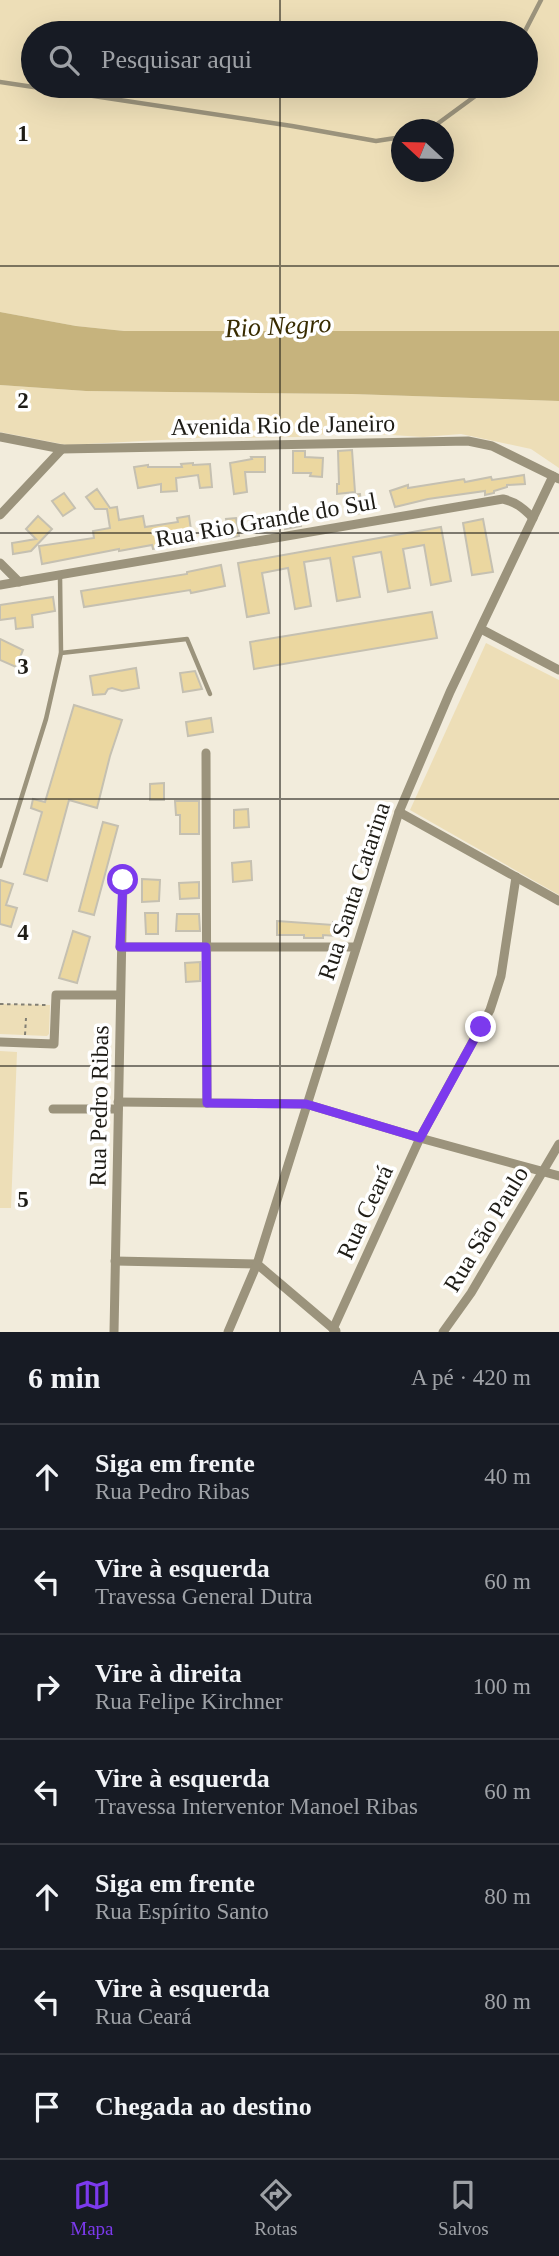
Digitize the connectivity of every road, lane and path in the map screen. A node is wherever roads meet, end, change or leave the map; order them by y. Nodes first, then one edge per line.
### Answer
1 (541, 0) edge
2 (530, 21) edge
3 (0, 82) edge
4 (21, 85) edge
5 (106, 98) edge
6 (473, 98) edge
7 (444, 119) edge
8 (391, 139) edge
9 (0, 438) edge
10 (62, 449) junction
11 (556, 478) edge
12 (0, 515) edge
13 (533, 518) junction
14 (0, 564) edge
15 (60, 575) junction
16 (19, 582) junction
17 (0, 585) edge
18 (481, 629) junction
19 (61, 653) junction
20 (559, 670) edge
21 (210, 694) dead end
22 (206, 753) dead end
23 (399, 812) junction
24 (0, 866) edge
25 (516, 877) junction
26 (123, 880) dead end
27 (559, 901) edge
28 (120, 947) junction
29 (206, 947) junction
30 (356, 947) junction
31 (120, 995) junction
32 (0, 1004) edge
33 (50, 1005) dead end
34 (26, 1018) dead end
35 (0, 1042) edge
36 (26, 1043) junction
37 (207, 1103) junction
38 (306, 1104) junction
39 (118, 1106) junction
40 (53, 1109) dead end
41 (420, 1138) junction
42 (559, 1144) edge
43 (543, 1171) junction
44 (559, 1176) edge
45 (116, 1261) junction
46 (257, 1264) junction
47 (335, 1330) edge
48 (114, 1332) edge
49 (228, 1332) edge
50 (443, 1332) edge

1 - 2 lane
3 - 4 lane
5 - 8 lane
6 - 7 lane
9 - 10 street, Avenida Rio de Janeiro
10 - 11 street, Avenida Rio de Janeiro
10 - 12 street
11 - 13 street, Rua Santa Catarina
13 - 15 street, Rua Rio Grande do Sul
13 - 18 street, Rua Santa Catarina
14 - 16 street
15 - 16 street, Rua Rio Grande do Sul
15 - 19 lane
16 - 17 street, Rua Rio Grande do Sul
18 - 20 street
18 - 23 street, Rua Santa Catarina
19 - 21 lane
19 - 24 lane
22 - 29 street
23 - 25 street
23 - 30 street, Rua Santa Catarina
25 - 27 street
25 - 41 street, Rua Ceará
26 - 28 street, Rua Pedro Ribas
28 - 29 street
28 - 31 street, Rua Pedro Ribas
29 - 30 street
29 - 37 street
30 - 38 street, Rua Santa Catarina
31 - 36 street
31 - 39 street, Rua Pedro Ribas
32 - 33 path
34 - 36 path
35 - 36 street
37 - 38 street
37 - 39 street
38 - 41 street
38 - 46 street, Rua Santa Catarina
39 - 40 street
39 - 45 street, Rua Pedro Ribas
41 - 43 street
41 - 47 street, Rua Ceará
42 - 43 street, Rua São Paulo
43 - 44 street
43 - 50 street, Rua São Paulo
45 - 46 street
45 - 48 street, Rua Pedro Ribas
46 - 47 street
46 - 49 street, Rua Santa Catarina

